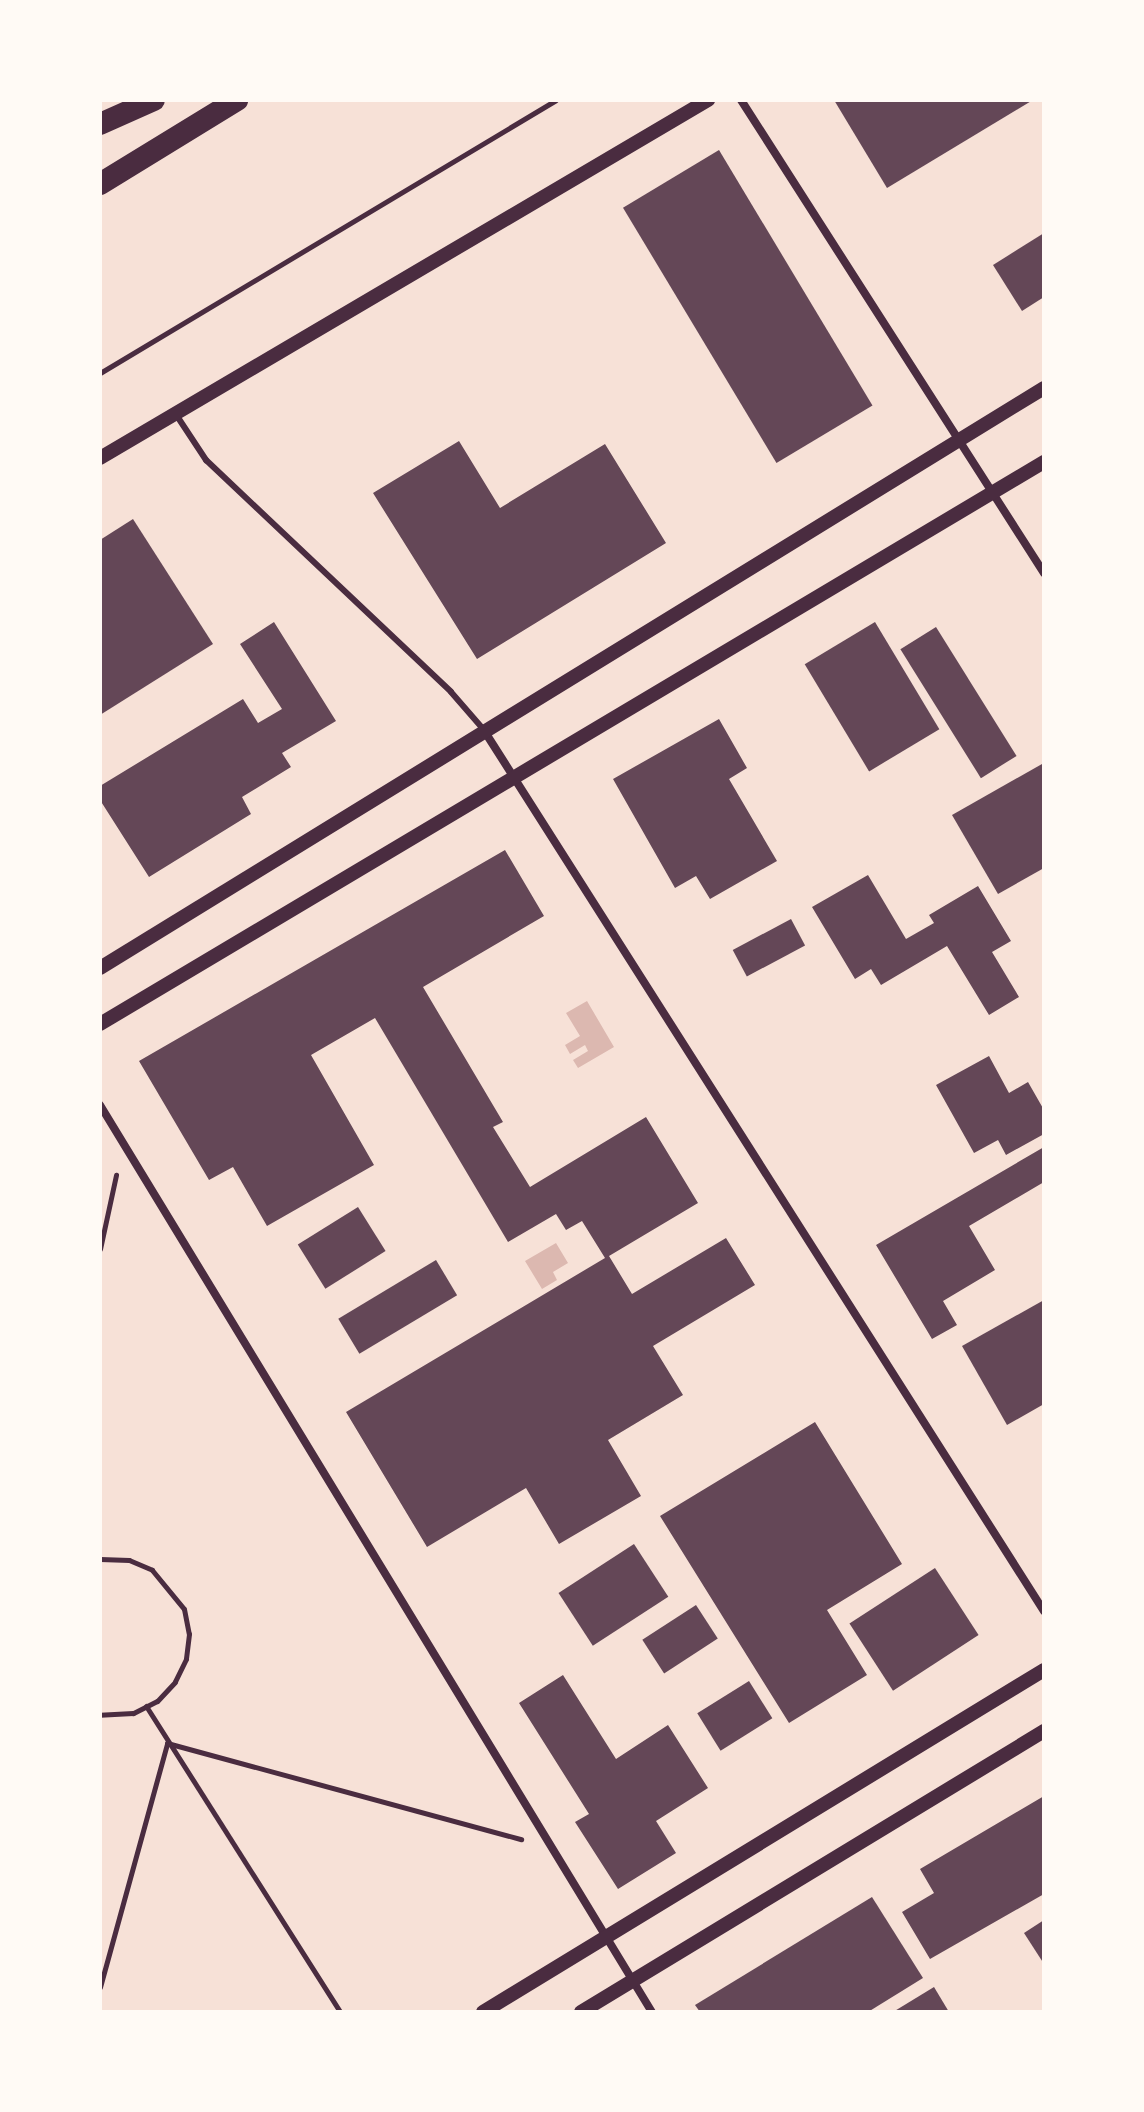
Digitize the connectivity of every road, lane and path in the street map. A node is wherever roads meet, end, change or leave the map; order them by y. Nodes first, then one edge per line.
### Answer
1 (154, 100) edge
2 (237, 100) edge
3 (556, 100) edge
4 (708, 100) edge
5 (741, 100) edge
6 (100, 124) edge
7 (100, 184) edge
8 (100, 373) edge
9 (1044, 388) edge
10 (175, 413) junction
11 (960, 438) junction
12 (100, 458) edge
13 (1044, 462) edge
14 (994, 493) junction
15 (1044, 573) edge
16 (485, 732) junction
17 (519, 778) junction
18 (100, 968) edge
19 (100, 1024) edge
20 (100, 1105) edge
21 (122, 1138) junction
22 (100, 1249) edge
23 (100, 1559) edge
24 (1044, 1611) edge
25 (1044, 1670) edge
26 (146, 1706) junction
27 (100, 1715) edge
28 (1044, 1731) edge
29 (167, 1743) junction
30 (549, 1847) junction
31 (605, 1936) junction
32 (633, 1981) junction
33 (100, 1987) edge
34 (340, 2012) edge
35 (483, 2012) edge
36 (581, 2012) edge
37 (652, 2012) edge

1 - 6 highway
2 - 7 highway
3 - 8 path
4 - 10 street
5 - 11 street
9 - 11 street
10 - 12 street
10 - 16 lane
11 - 14 street
11 - 16 street
13 - 14 street
14 - 15 street
14 - 17 street
16 - 17 street
16 - 18 street
17 - 19 street
17 - 24 street
20 - 21 street
21 - 22 path
21 - 30 street
23 - 26 path
25 - 31 street
26 - 27 path
26 - 29 path
28 - 32 street
29 - 30 path
29 - 33 path
29 - 34 path
30 - 31 street
31 - 32 street
31 - 35 street
32 - 36 street
32 - 37 street

